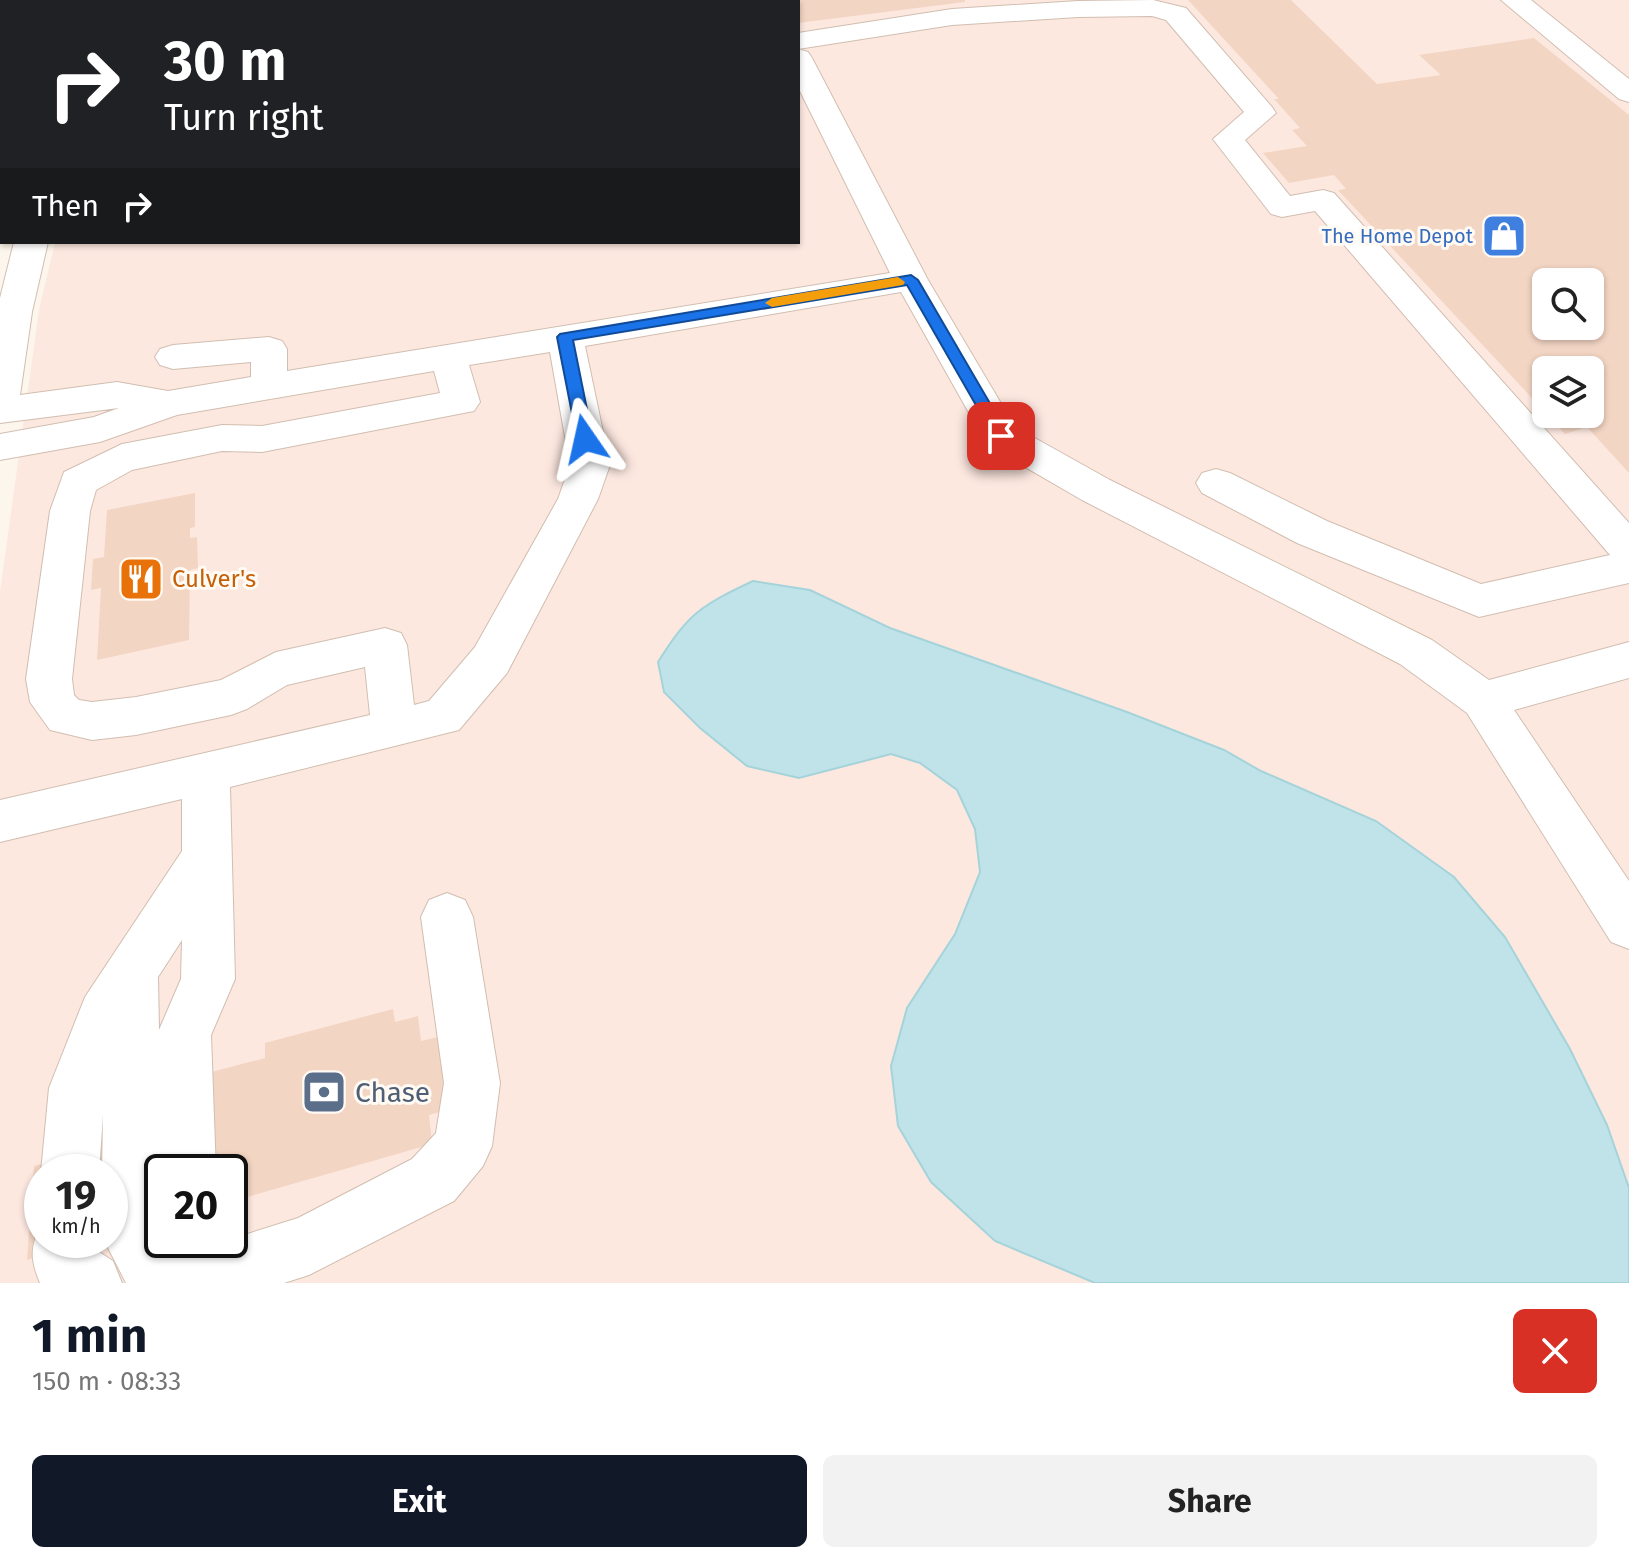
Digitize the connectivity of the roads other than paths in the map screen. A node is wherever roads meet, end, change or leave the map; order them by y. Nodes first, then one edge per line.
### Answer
1 (1514, 0) edge
2 (800, 41) edge
3 (800, 62) edge
4 (1629, 93) edge
5 (1208, 121) dead end
6 (1240, 130) junction
7 (31, 244) edge
8 (911, 280) junction
9 (565, 337) junction
10 (173, 357) dead end
11 (449, 357) junction
12 (269, 386) junction
13 (171, 403) junction
14 (0, 407) edge
15 (0, 447) edge
16 (1216, 483) dead end
17 (1629, 550) edge
18 (1629, 567) edge
19 (1629, 660) edge
20 (1483, 700) junction
21 (394, 729) junction
22 (206, 773) junction
23 (0, 821) edge
24 (208, 854) junction
25 (447, 917) dead end
26 (163, 924) junction
27 (1629, 925) edge
28 (118, 994) junction
29 (72, 1154) edge
30 (105, 1154) edge
31 (162, 1154) edge
32 (187, 1154) edge
33 (62, 1258) edge
34 (107, 1258) edge
35 (189, 1267) edge
36 (91, 1283) edge
37 (116, 1283) edge

1 - 4 street
2 - 6 street
3 - 8 street
5 - 6 street
6 - 17 street
7 - 14 street
8 - 9 street
8 - 20 street
9 - 11 street
9 - 21 street
10 - 12 street
11 - 12 street
11 - 21 street
12 - 13 street
13 - 14 street
13 - 15 street
16 - 18 street
19 - 20 street
20 - 27 street
21 - 22 street
22 - 23 street
22 - 24 street
24 - 26 street
24 - 32 street
25 - 35 street
26 - 28 street
26 - 31 street
28 - 29 street
28 - 30 street
28 - 35 street
33 - 36 street
34 - 37 street

